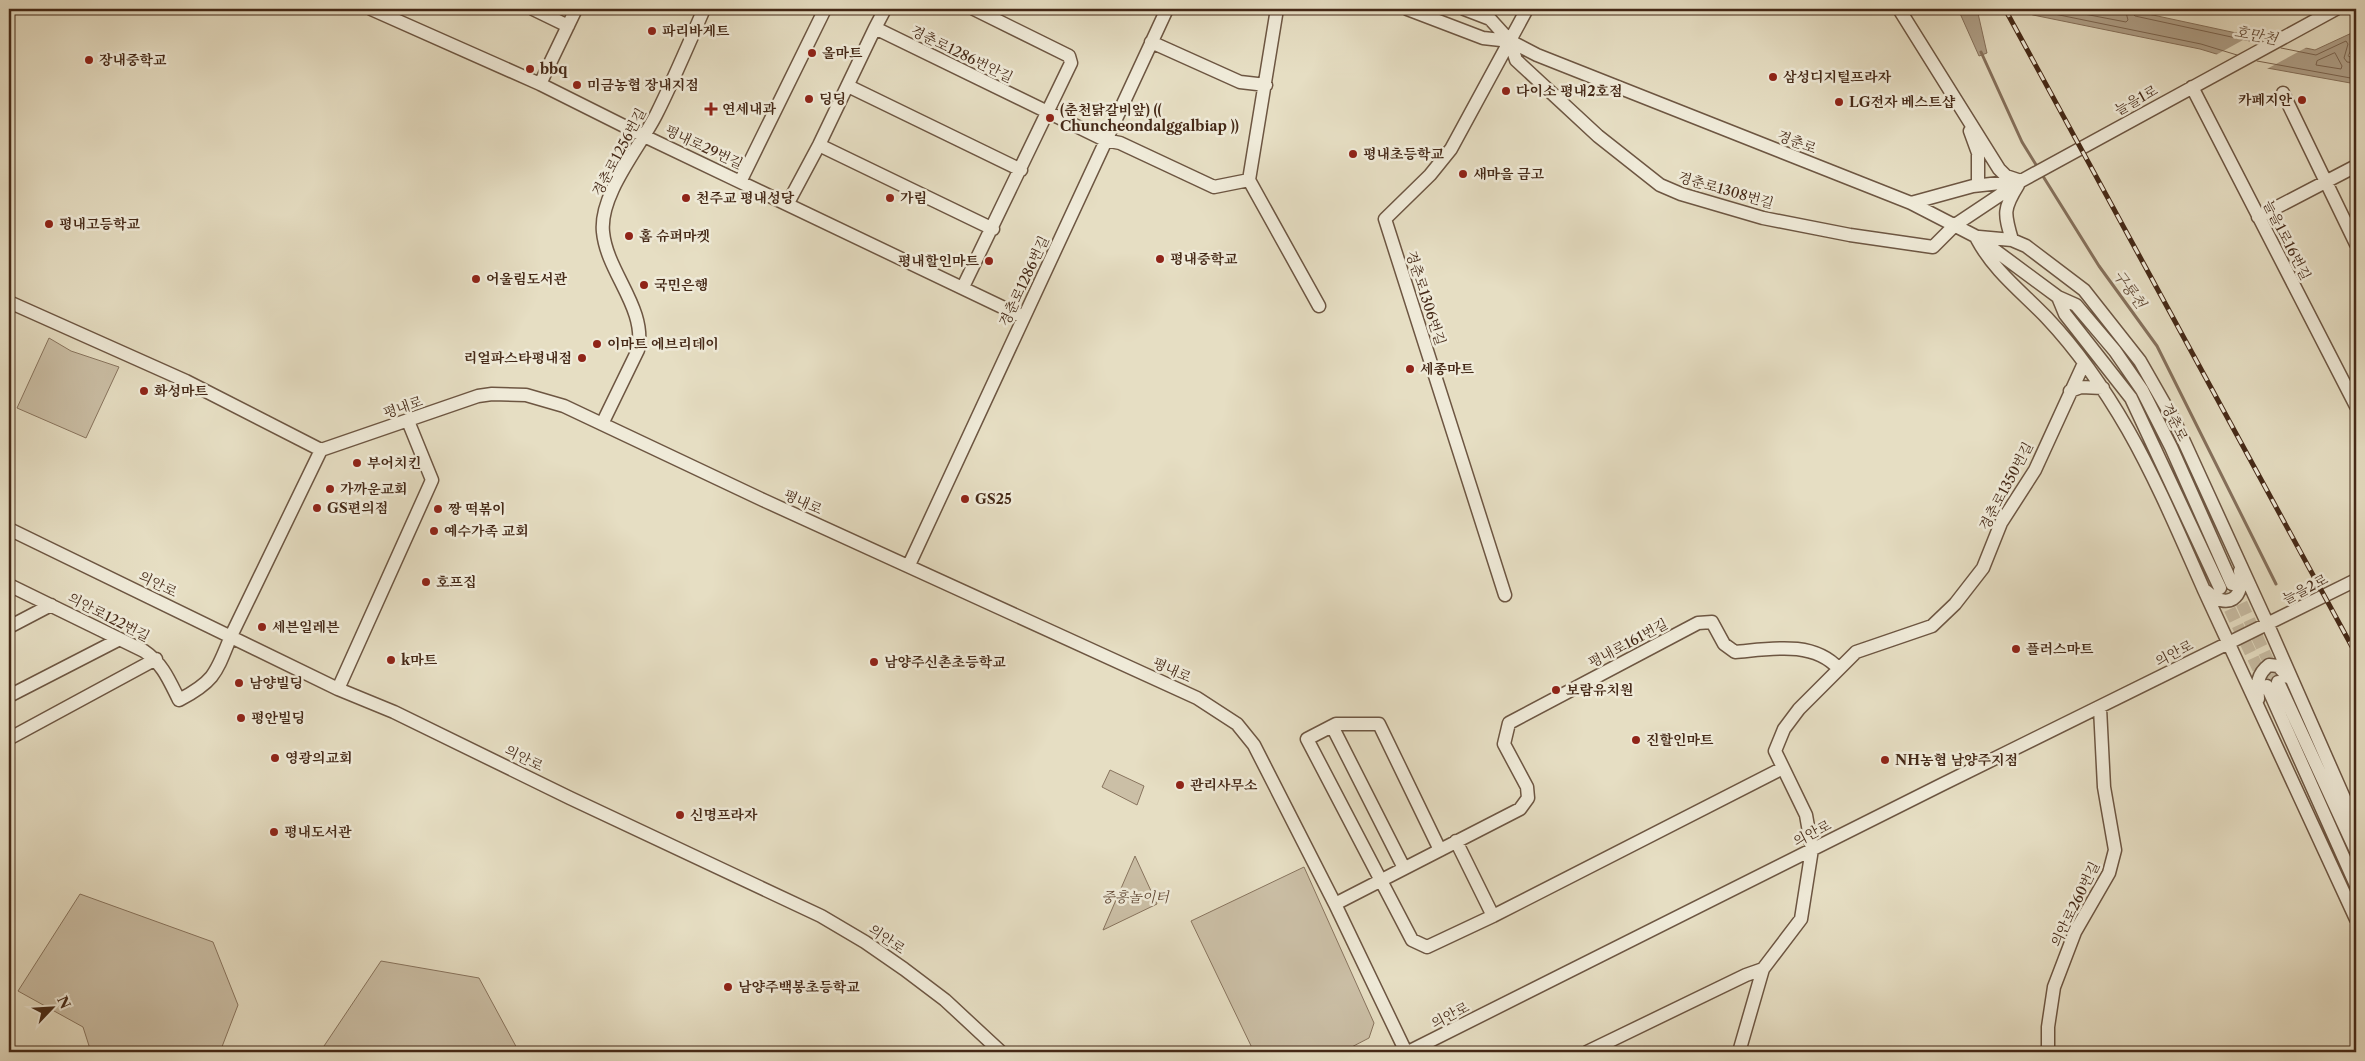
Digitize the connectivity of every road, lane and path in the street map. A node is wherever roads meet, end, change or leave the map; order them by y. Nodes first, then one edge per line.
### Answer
1 (372, 9) edge
2 (533, 9) edge
3 (576, 9) edge
4 (704, 9) edge
5 (825, 9) edge
6 (884, 9) edge
7 (974, 9) edge
8 (1167, 9) edge
9 (1277, 9) edge
10 (1408, 9) edge
11 (1464, 9) edge
12 (1527, 9) edge
13 (1899, 9) edge
14 (2336, 9) edge
15 (568, 26) junction
16 (875, 28) junction
17 (1510, 41) junction
18 (1151, 42) junction
19 (540, 84) junction
20 (1266, 85) junction
21 (848, 86) junction
22 (2192, 86) junction
23 (2283, 93) dead end
24 (1957, 101) junction
25 (1048, 113) junction
26 (644, 136) junction
27 (1105, 140) junction
28 (819, 146) junction
29 (2356, 166) edge
30 (1021, 170) junction
31 (2026, 178) junction
32 (741, 180) junction
33 (1250, 180) junction
34 (2326, 182) junction
35 (1978, 185) junction
36 (788, 203) junction
37 (1911, 203) junction
38 (2258, 217) junction
39 (1955, 225) junction
40 (993, 229) junction
41 (1976, 237) junction
42 (2012, 240) junction
43 (2356, 244) edge
44 (963, 287) junction
45 (2058, 297) junction
46 (9, 302) edge
47 (1319, 306) dead end
48 (1023, 317) junction
49 (2084, 362) junction
50 (2102, 388) junction
51 (2070, 391) junction
52 (2355, 400) edge
53 (408, 421) junction
54 (602, 424) junction
55 (321, 450) junction
56 (9, 529) edge
57 (2238, 558) junction
58 (909, 565) junction
59 (2356, 580) edge
60 (2232, 584) tunnel mouth
61 (9, 585) edge
62 (2220, 588) tunnel mouth
63 (2204, 590) junction
64 (1505, 595) dead end
65 (52, 605) junction
66 (2268, 625) junction
67 (9, 627) edge
68 (231, 636) junction
69 (118, 640) junction
70 (2230, 643) junction
71 (156, 659) junction
72 (1839, 669) junction
73 (2295, 686) junction
74 (338, 689) junction
75 (9, 696) edge
76 (2258, 704) junction
77 (2100, 708) junction
78 (1332, 726) junction
79 (12, 737) dead end
80 (1783, 768) junction
81 (2356, 825) edge
82 (1456, 841) junction
83 (1812, 849) junction
84 (1440, 850) junction
85 (2356, 852) edge
86 (1404, 868) junction
87 (1380, 881) junction
88 (2356, 885) edge
89 (1335, 904) junction
90 (1493, 916) junction
91 (2356, 919) edge
92 (1762, 969) junction
93 (1001, 1052) edge
94 (1407, 1052) edge
95 (1587, 1052) edge
96 (1739, 1052) edge
97 (2048, 1052) edge

1 - 19 street, 평내로29번길
2 - 15 street
3 - 15 street
4 - 26 street, 경춘로1256번길
5 - 32 street
6 - 16 street
7 - 25 street
8 - 18 street, 경춘로1286번길
9 - 20 street
10 - 17 street, 경춘로
11 - 17 street, 경춘로
12 - 17 street
13 - 24 street
14 - 22 street, 늘을1로
15 - 19 street
16 - 21 street
16 - 25 street, 경춘로1286번안길
17 - 37 street, 경춘로
17 - 39 street, 경춘로1308번길
17 - 64 street, 경춘로1306번길
18 - 20 street
18 - 27 street, 경춘로1286번길
19 - 26 street, 평내로29번길
20 - 33 street
21 - 28 street
21 - 30 street
22 - 31 street, 늘을1로
22 - 38 street, 늘을1로16번길
23 - 34 street
24 - 31 street
24 - 35 street
25 - 27 street, 경춘로1286번안길
25 - 30 street
26 - 32 street, 평내로29번길
26 - 54 street, 경춘로1256번길
27 - 33 street, 경춘로1286번안길
27 - 48 street, 경춘로1286번길
28 - 36 street
28 - 40 street
29 - 34 street
30 - 40 street
31 - 35 street
31 - 39 street, 늘을1로
31 - 42 street
32 - 36 street, 평내로29번길
33 - 47 street
34 - 38 street
34 - 43 street
35 - 37 street
36 - 44 street, 평내로29번길
37 - 39 street, 경춘로
38 - 52 street, 늘을1로16번길
39 - 41 street, 경춘로
40 - 44 street
41 - 42 street
41 - 45 street, 경춘로
41 - 49 street
42 - 57 street
44 - 48 street, 평내로29번길
45 - 60 street, 경춘로
45 - 62 street, 경춘로
46 - 55 street
48 - 58 street, 경춘로1286번길
49 - 50 street
49 - 51 street, 경춘로1350번길
50 - 51 street
50 - 63 street
51 - 72 street, 경춘로1350번길
53 - 54 street, 평내로
53 - 55 street, 평내로
53 - 74 street
54 - 58 street, 평내로
55 - 68 street
56 - 68 street, 의안로
57 - 63 street
57 - 66 street
58 - 89 street, 평내로
59 - 66 street, 늘을2로
61 - 65 street, 의안로122번길
63 - 70 street
65 - 67 street
65 - 69 street, 의안로122번길
66 - 70 street, 늘을2로
66 - 73 street
68 - 71 street, 의안로122번길
68 - 74 street, 의안로
69 - 71 street, 의안로122번길
69 - 75 street
70 - 76 street
70 - 77 street, 의안로
71 - 79 street
72 - 80 street, 경춘로1350번길
72 - 82 street, 평내로161번길
73 - 76 street
73 - 81 street
74 - 93 street, 의안로
76 - 91 street
77 - 83 street, 의안로
77 - 97 street, 의안로260번길
78 - 84 street
78 - 86 street
78 - 87 street
80 - 83 street, 경춘로1350번길
80 - 90 street
82 - 84 street, 평내로161번길
82 - 90 street
83 - 92 street, 경춘로1350번길
83 - 94 street, 의안로
84 - 86 street, 평내로161번길
85 - 88 street
86 - 87 street, 평내로161번길
87 - 89 street, 평내로161번길
87 - 90 street
89 - 94 street, 평내로
92 - 95 street
92 - 96 street

